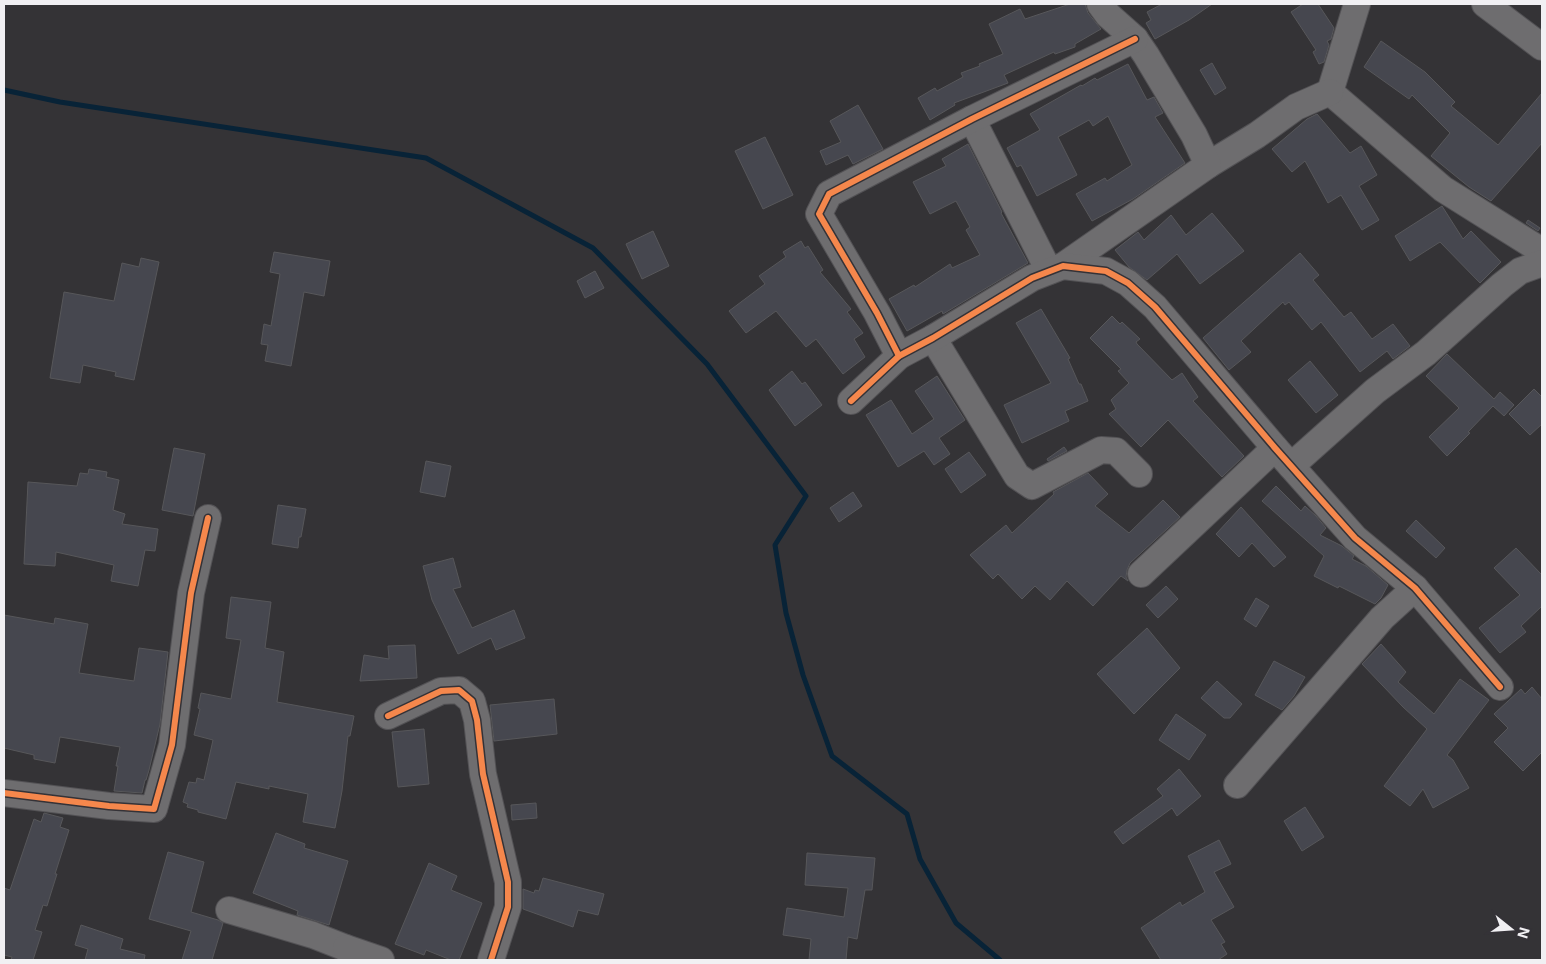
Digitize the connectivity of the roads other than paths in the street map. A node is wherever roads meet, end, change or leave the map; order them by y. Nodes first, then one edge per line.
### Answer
1 (1356, 4) edge
2 (1485, 4) edge
3 (1111, 7) edge
4 (1135, 39) junction
5 (1542, 47) edge
6 (1330, 92) junction
7 (972, 119) junction
8 (1208, 165) junction
9 (1542, 252) edge
10 (1542, 263) edge
11 (1056, 268) junction
12 (933, 338) junction
13 (899, 356) junction
14 (851, 401) dead end
15 (1283, 457) junction
16 (1139, 474) dead end
17 (208, 518) dead end
18 (1141, 574) dead end
19 (1415, 588) junction
20 (1500, 687) dead end
21 (388, 716) dead end
22 (1237, 785) dead end
23 (4, 793) edge
24 (229, 910) dead end
25 (350, 954) edge
26 (382, 960) edge
27 (491, 960) edge

1 - 6 street
2 - 5 street
3 - 4 street
4 - 7 street
4 - 8 street
6 - 8 street
6 - 9 street
7 - 11 street
7 - 13 street
8 - 11 street
10 - 15 street
11 - 12 street
11 - 15 street
12 - 13 street
12 - 16 street
13 - 14 street
15 - 18 street
15 - 19 street
17 - 23 street
19 - 20 street
19 - 22 street
21 - 27 street
24 - 25 street
25 - 26 street

